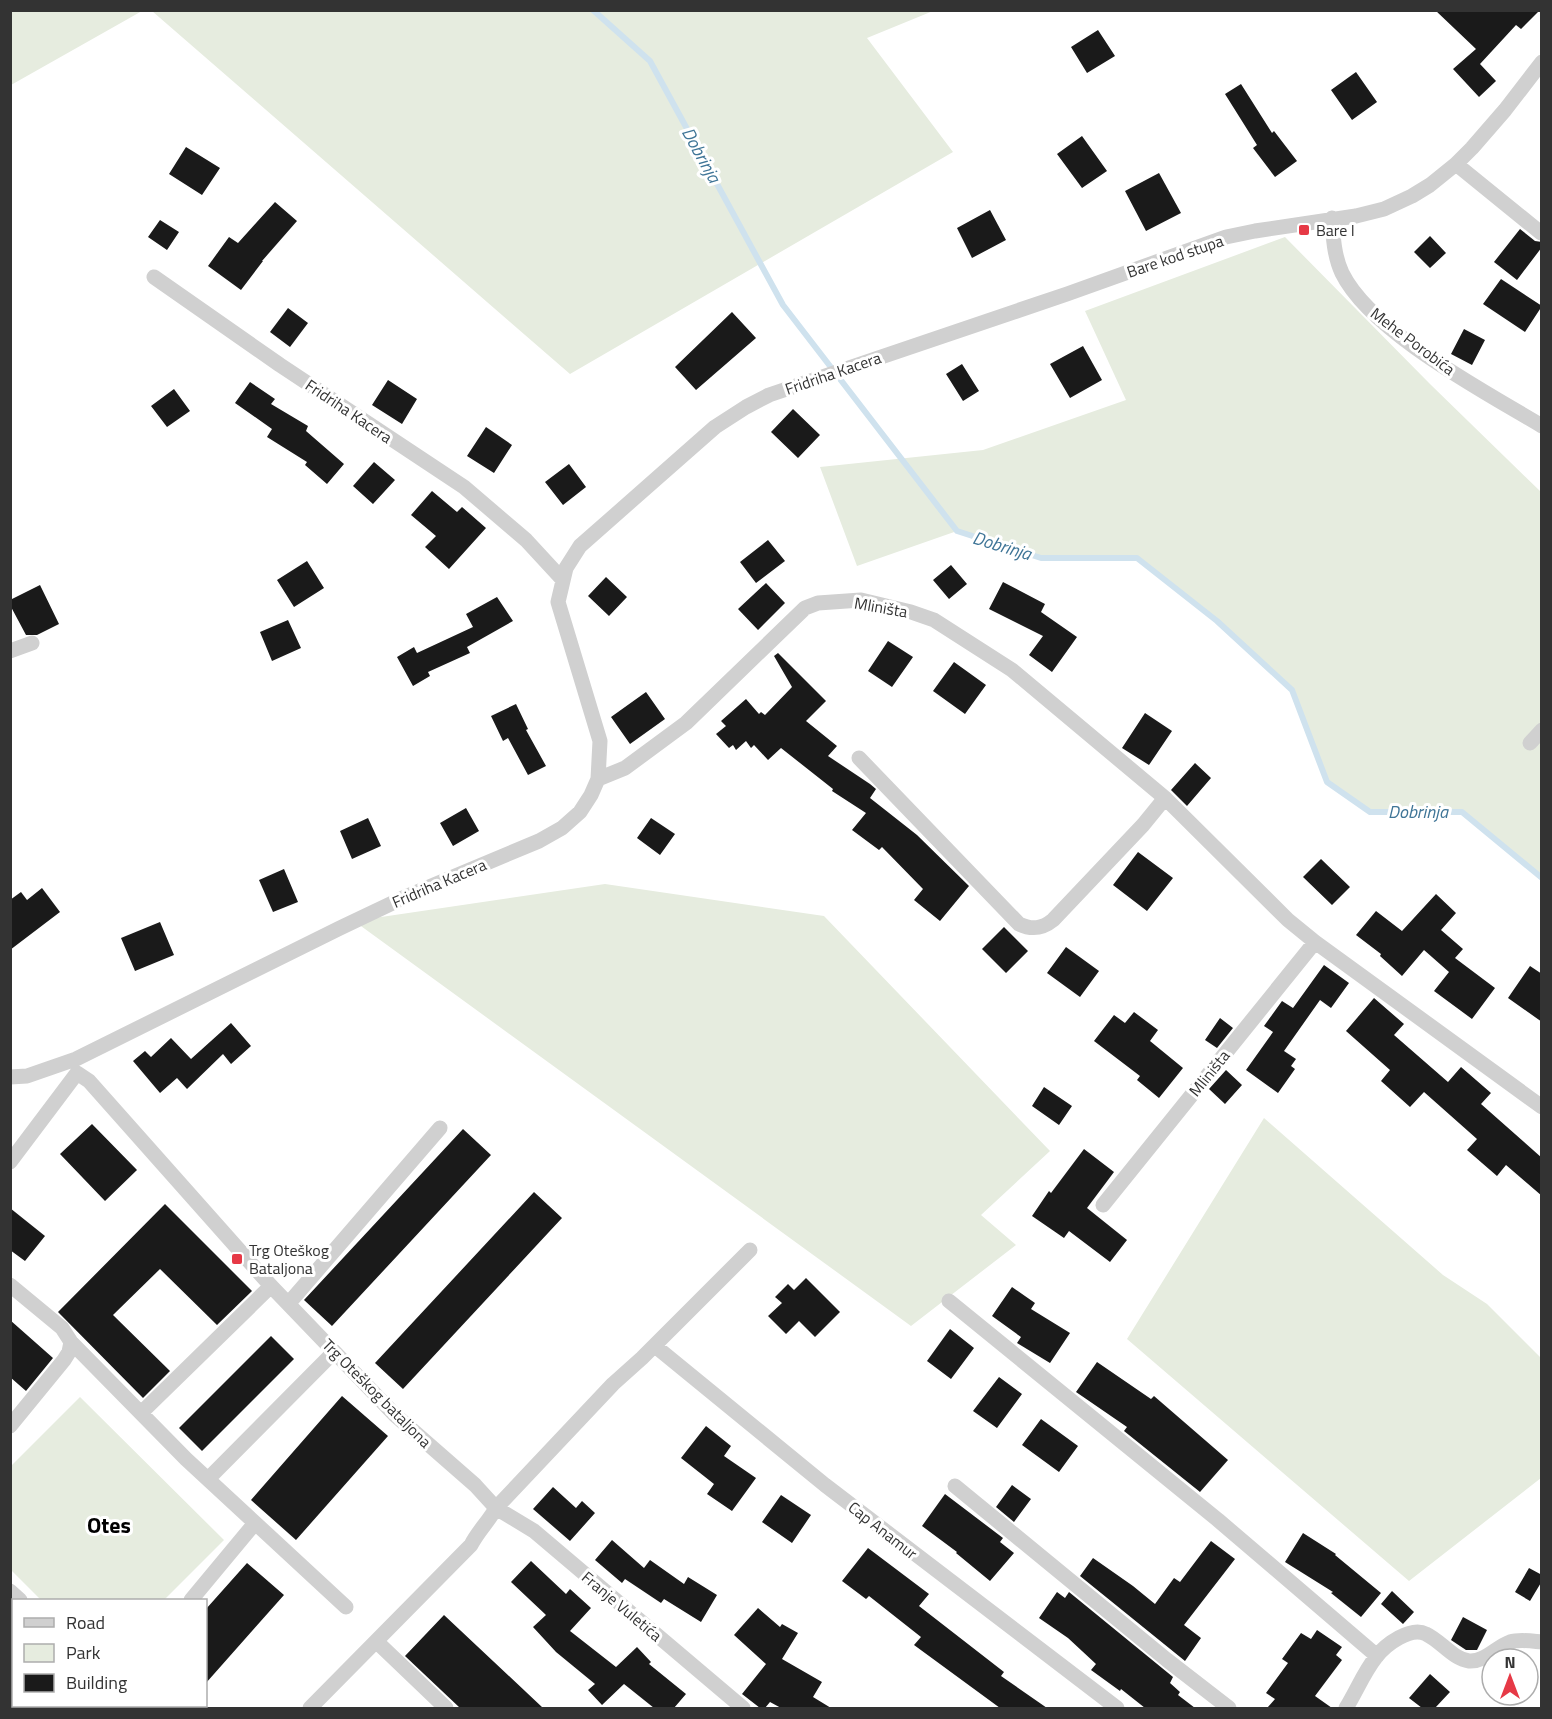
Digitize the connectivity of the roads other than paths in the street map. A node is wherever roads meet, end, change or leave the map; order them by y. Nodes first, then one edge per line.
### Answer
1 (1542, 62) edge
2 (1456, 164) junction
3 (1332, 218) junction
4 (1541, 234) edge
5 (154, 277) dead end
6 (891, 354) joint
7 (1542, 426) edge
8 (562, 579) junction
9 (32, 643) dead end
10 (10, 651) edge
11 (1542, 730) edge
12 (1530, 743) dead end
13 (859, 758) dead end
14 (598, 778) junction
15 (1165, 798) junction
16 (1315, 942) junction
17 (77, 1066) junction
18 (10, 1077) edge
19 (1542, 1107) edge
20 (440, 1128) dead end
21 (10, 1162) edge
22 (1103, 1205) dead end
23 (750, 1251) dead end
24 (10, 1285) edge
25 (271, 1286) junction
26 (950, 1301) dead end
27 (289, 1303) junction
28 (71, 1342) junction
29 (655, 1346) junction
30 (334, 1352) junction
31 (141, 1413) junction
32 (10, 1426) edge
33 (208, 1479) junction
34 (955, 1486) dead end
35 (496, 1508) junction
36 (255, 1523) junction
37 (192, 1599) edge
38 (346, 1607) dead end
39 (378, 1642) junction
40 (1542, 1642) edge
41 (1377, 1656) junction
42 (310, 1708) edge
43 (446, 1708) edge
44 (743, 1708) edge
45 (1117, 1708) edge
46 (1229, 1708) edge
47 (1346, 1708) edge

1 - 2 street, Bare kod stupa
2 - 3 street, Bare kod stupa
2 - 4 street
3 - 6 street, Bare kod stupa
3 - 7 street, Mehe Porobića
5 - 8 street, Fridriha Kacera
6 - 8 street, Fridriha Kacera
8 - 14 street, Fridriha Kacera
9 - 10 street
11 - 12 street
13 - 15 street
14 - 15 street, Mliništa
14 - 17 street, Fridriha Kacera
15 - 16 street, Mliništa
16 - 19 street, Mliništa
16 - 22 street, Mliništa
17 - 18 street, Fridriha Kacera
17 - 21 street
17 - 25 street, Trg Oteškog bataljona
20 - 27 street
23 - 29 street
24 - 28 street
25 - 27 street, Trg Oteškog bataljona
25 - 31 street
26 - 41 street
27 - 30 street, Trg Oteškog bataljona
28 - 31 street
28 - 32 street
29 - 35 street
29 - 45 street, Cap Anamur
30 - 33 street
30 - 35 street, Trg Oteškog bataljona
31 - 33 street
33 - 36 street
34 - 46 street
35 - 39 street
35 - 44 street, Franje Vuletića
36 - 37 street
36 - 38 street
39 - 42 street
39 - 43 street
40 - 41 street
41 - 47 street

